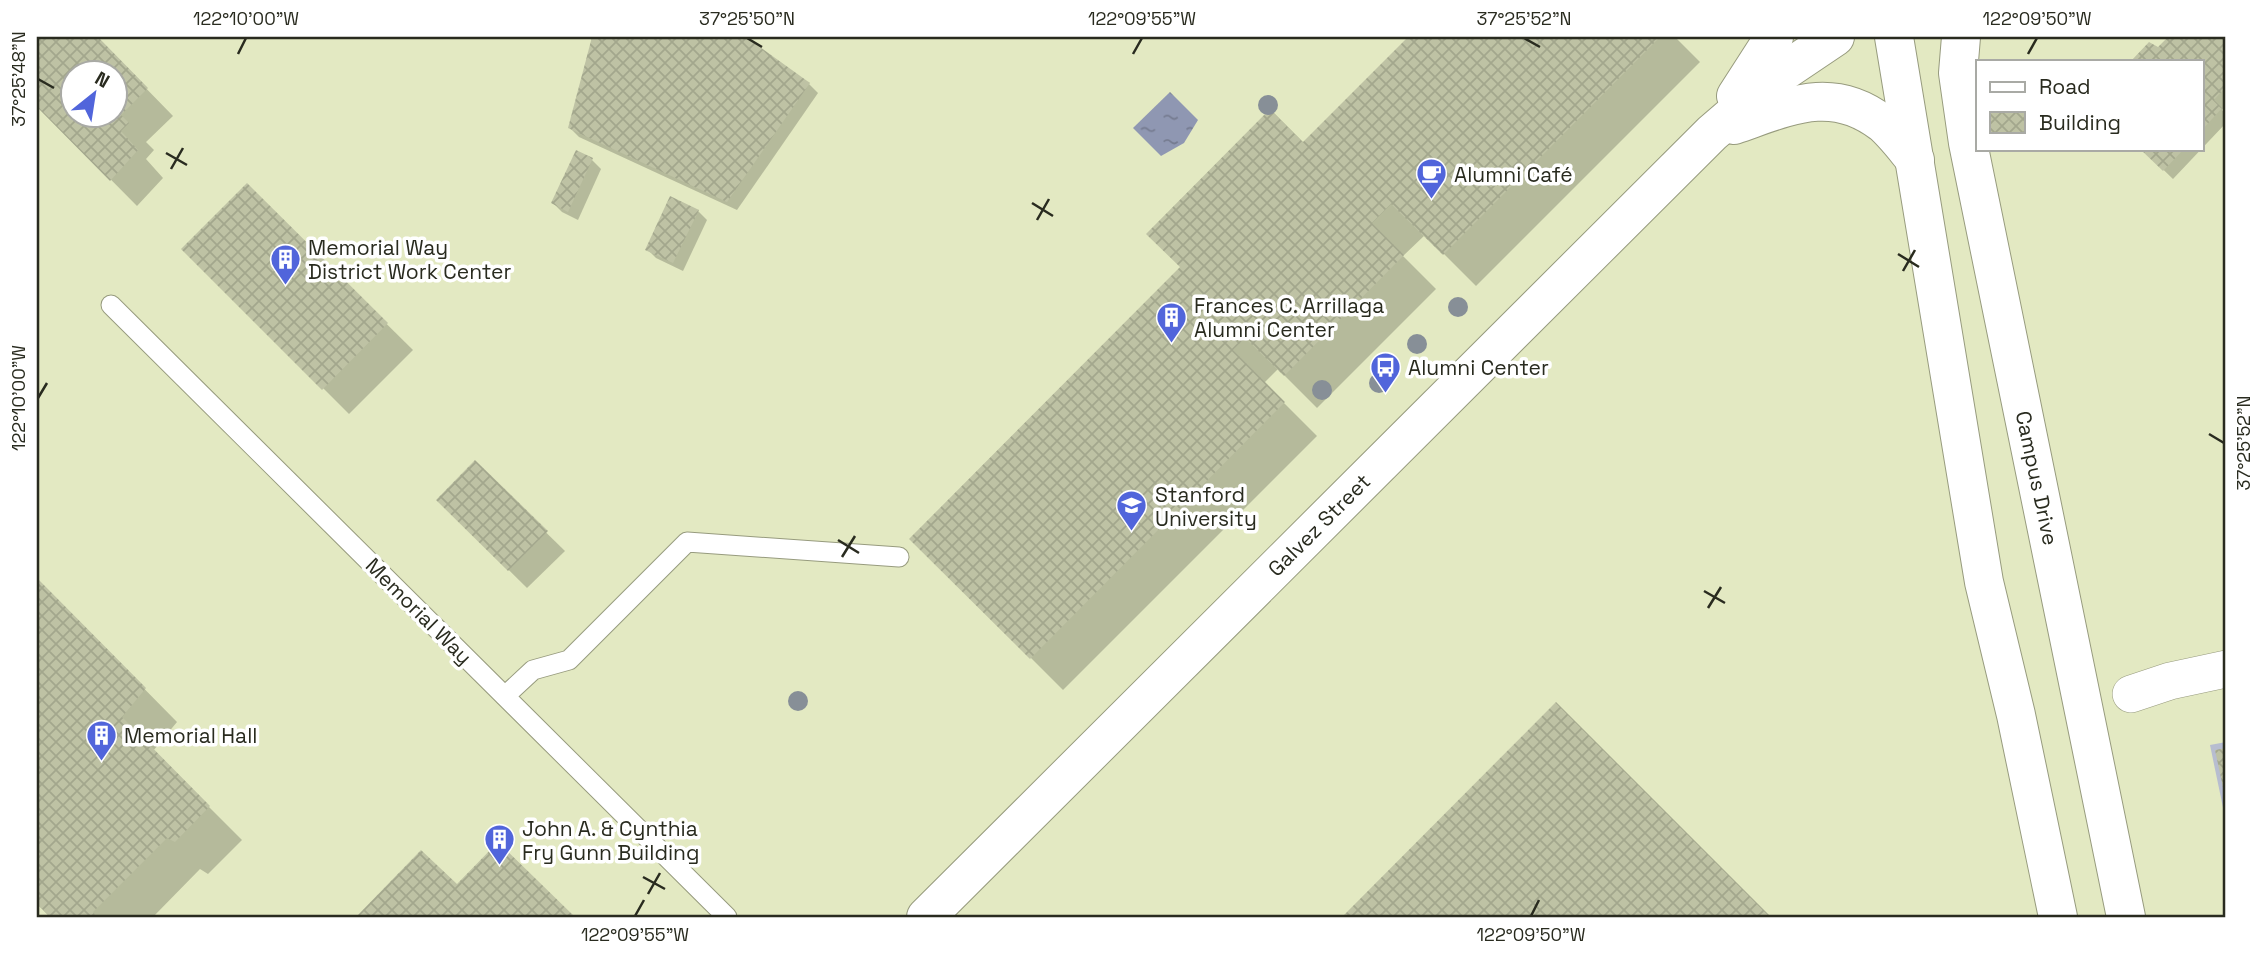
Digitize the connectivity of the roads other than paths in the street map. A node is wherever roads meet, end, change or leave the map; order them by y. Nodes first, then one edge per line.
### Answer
1 (1774, 37) edge
2 (1835, 37) edge
3 (1894, 37) edge
4 (1961, 37) edge
5 (1712, 133) junction
6 (1915, 160) junction
7 (111, 305) dead end
8 (899, 557) dead end
9 (2226, 669) edge
10 (2131, 694) dead end
11 (505, 696) junction
12 (727, 917) edge
13 (926, 917) edge
14 (2058, 917) edge
15 (2126, 917) edge

1 - 5 street, Galvez Street
2 - 5 street, Galvez Street
3 - 6 street
4 - 15 street, Campus Drive
5 - 6 street
5 - 13 street, Galvez Street
6 - 14 street
7 - 11 lane, Memorial Way
8 - 11 lane
9 - 10 street
11 - 12 lane, Memorial Way

